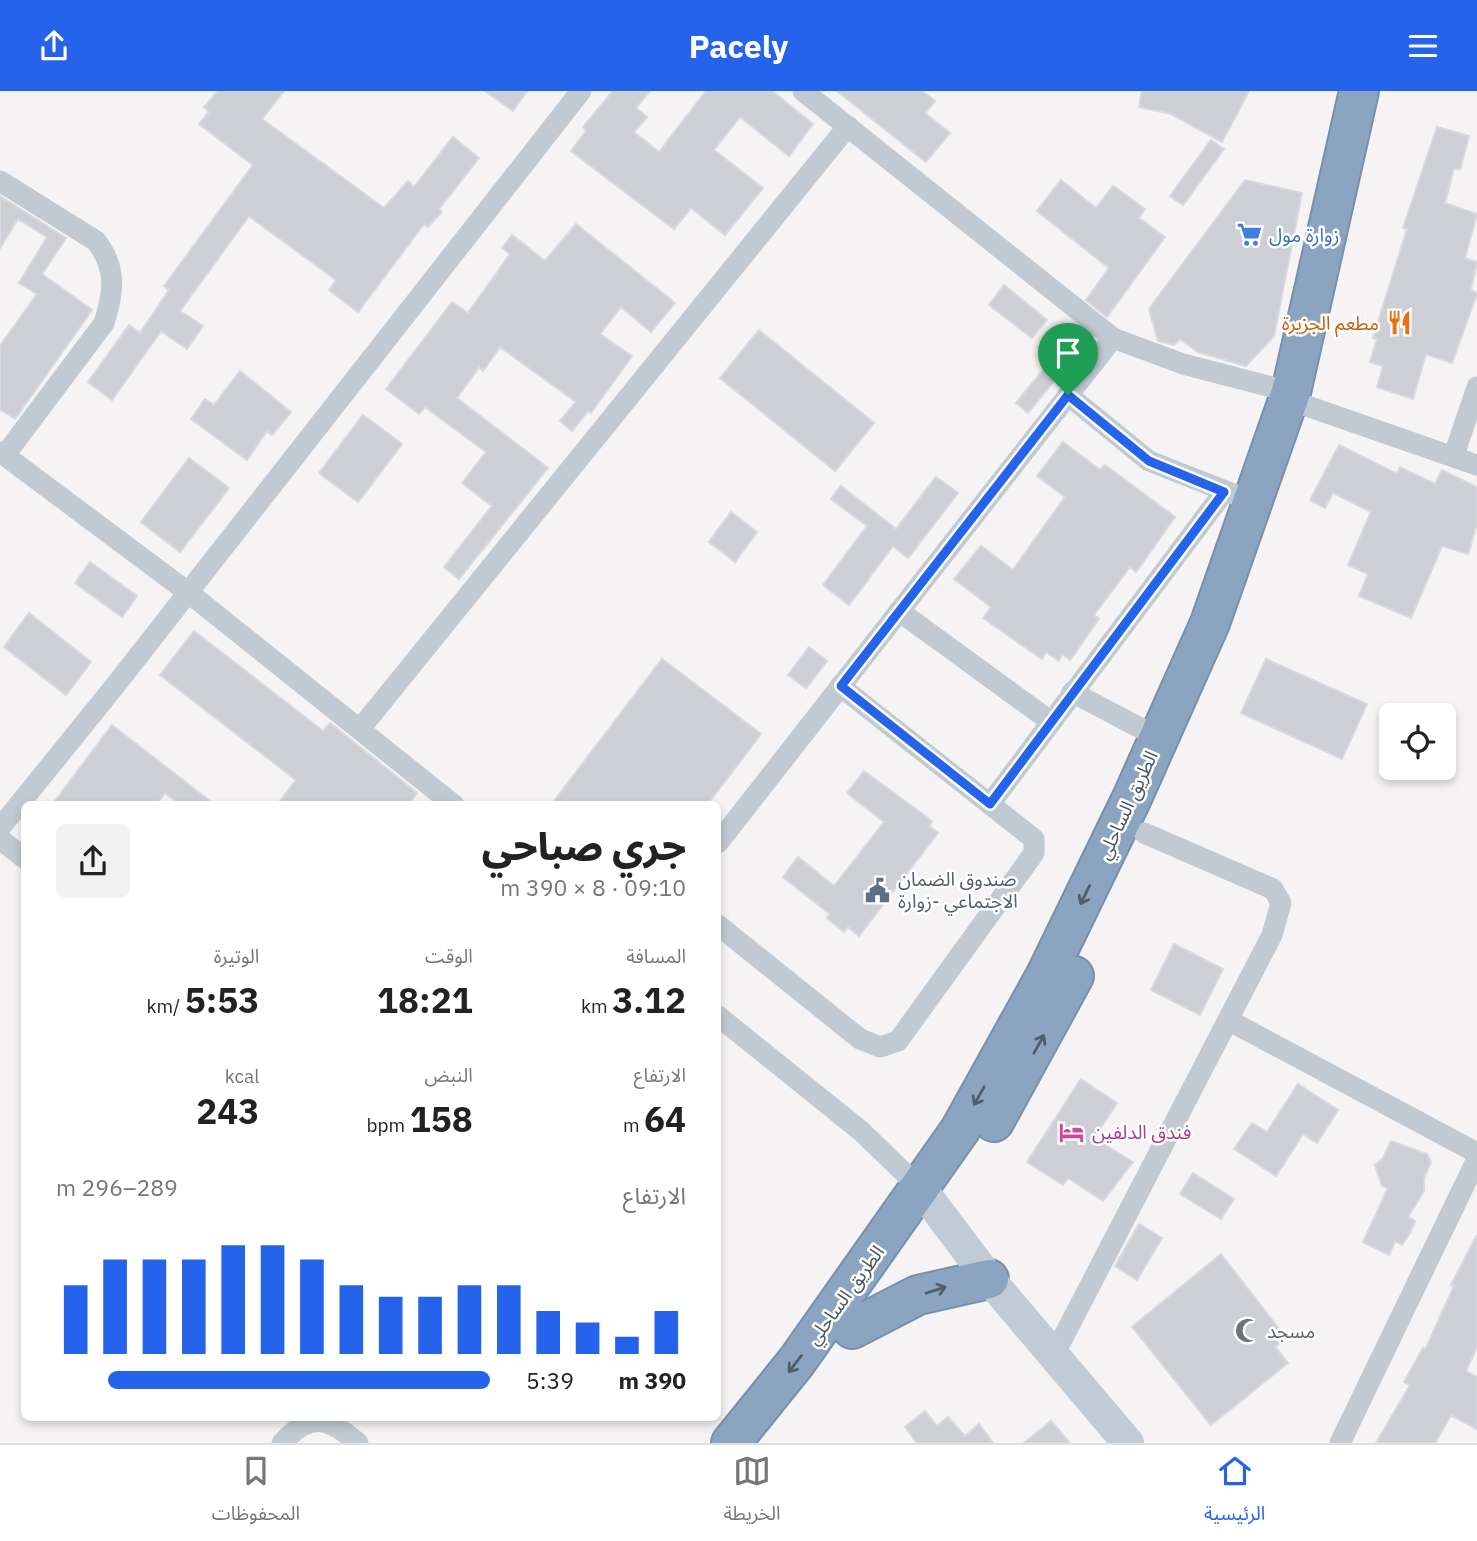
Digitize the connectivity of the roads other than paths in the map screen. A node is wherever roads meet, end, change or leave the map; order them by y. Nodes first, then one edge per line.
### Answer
1 (582, 91) edge
2 (803, 91) edge
3 (1359, 91) edge
4 (1383, 91) edge
5 (848, 126) junction
6 (0, 181) edge
7 (1113, 338) junction
8 (1477, 387) edge
9 (1068, 395) junction
10 (1299, 399) junction
11 (3, 453) edge
12 (1454, 455) junction
13 (1477, 465) edge
14 (1239, 496) junction
15 (188, 593) junction
16 (899, 611) junction
17 (841, 686) junction
18 (1072, 692) junction
19 (1050, 721) junction
20 (360, 729) junction
21 (1158, 738) junction
22 (22, 801) edge
23 (449, 801) edge
24 (21, 802) edge
25 (990, 804) junction
26 (0, 828) edge
27 (1144, 833) junction
28 (0, 839) edge
29 (721, 839) edge
30 (21, 856) edge
31 (721, 927) edge
32 (721, 1018) edge
33 (1228, 1020) junction
34 (1477, 1156) edge
35 (929, 1200) junction
36 (989, 1279) junction
37 (852, 1329) junction
38 (1054, 1355) junction
39 (316, 1421) edge
40 (322, 1421) edge
41 (282, 1443) edge
42 (358, 1443) edge
43 (731, 1443) edge
44 (765, 1443) edge
45 (1128, 1443) edge
46 (1340, 1443) edge

1 - 15 street
2 - 5 street
3 - 10 highway, الطريق الساحلي
4 - 10 highway, الطريق الساحلي
5 - 7 street
5 - 20 street
6 - 11 street
7 - 9 street
7 - 10 street
8 - 12 street
9 - 14 street
9 - 16 street
10 - 12 street
10 - 14 highway, الطريق الساحلي
10 - 27 highway, الطريق الساحلي
11 - 15 street
12 - 13 street
14 - 18 street
14 - 21 highway, الطريق الساحلي
15 - 20 street
15 - 22 street
16 - 17 street
16 - 19 street
17 - 25 street
17 - 29 street
18 - 19 street
18 - 21 street
19 - 25 street
20 - 23 street
21 -> 35 highway, الطريق الساحلي
24 - 26 street
25 - 31 street
27 - 33 street
35 -> 27 highway, الطريق الساحلي
28 - 30 street
32 - 35 street
33 - 34 street
33 - 38 street
34 - 46 street
35 - 36 street
35 - 37 highway, الطريق الساحلي
35 -> 43 highway, الطريق الساحلي
37 -> 36 highway
36 - 38 street
37 - 44 highway, الطريق الساحلي
38 - 45 street
39 - 41 street
40 - 42 street

